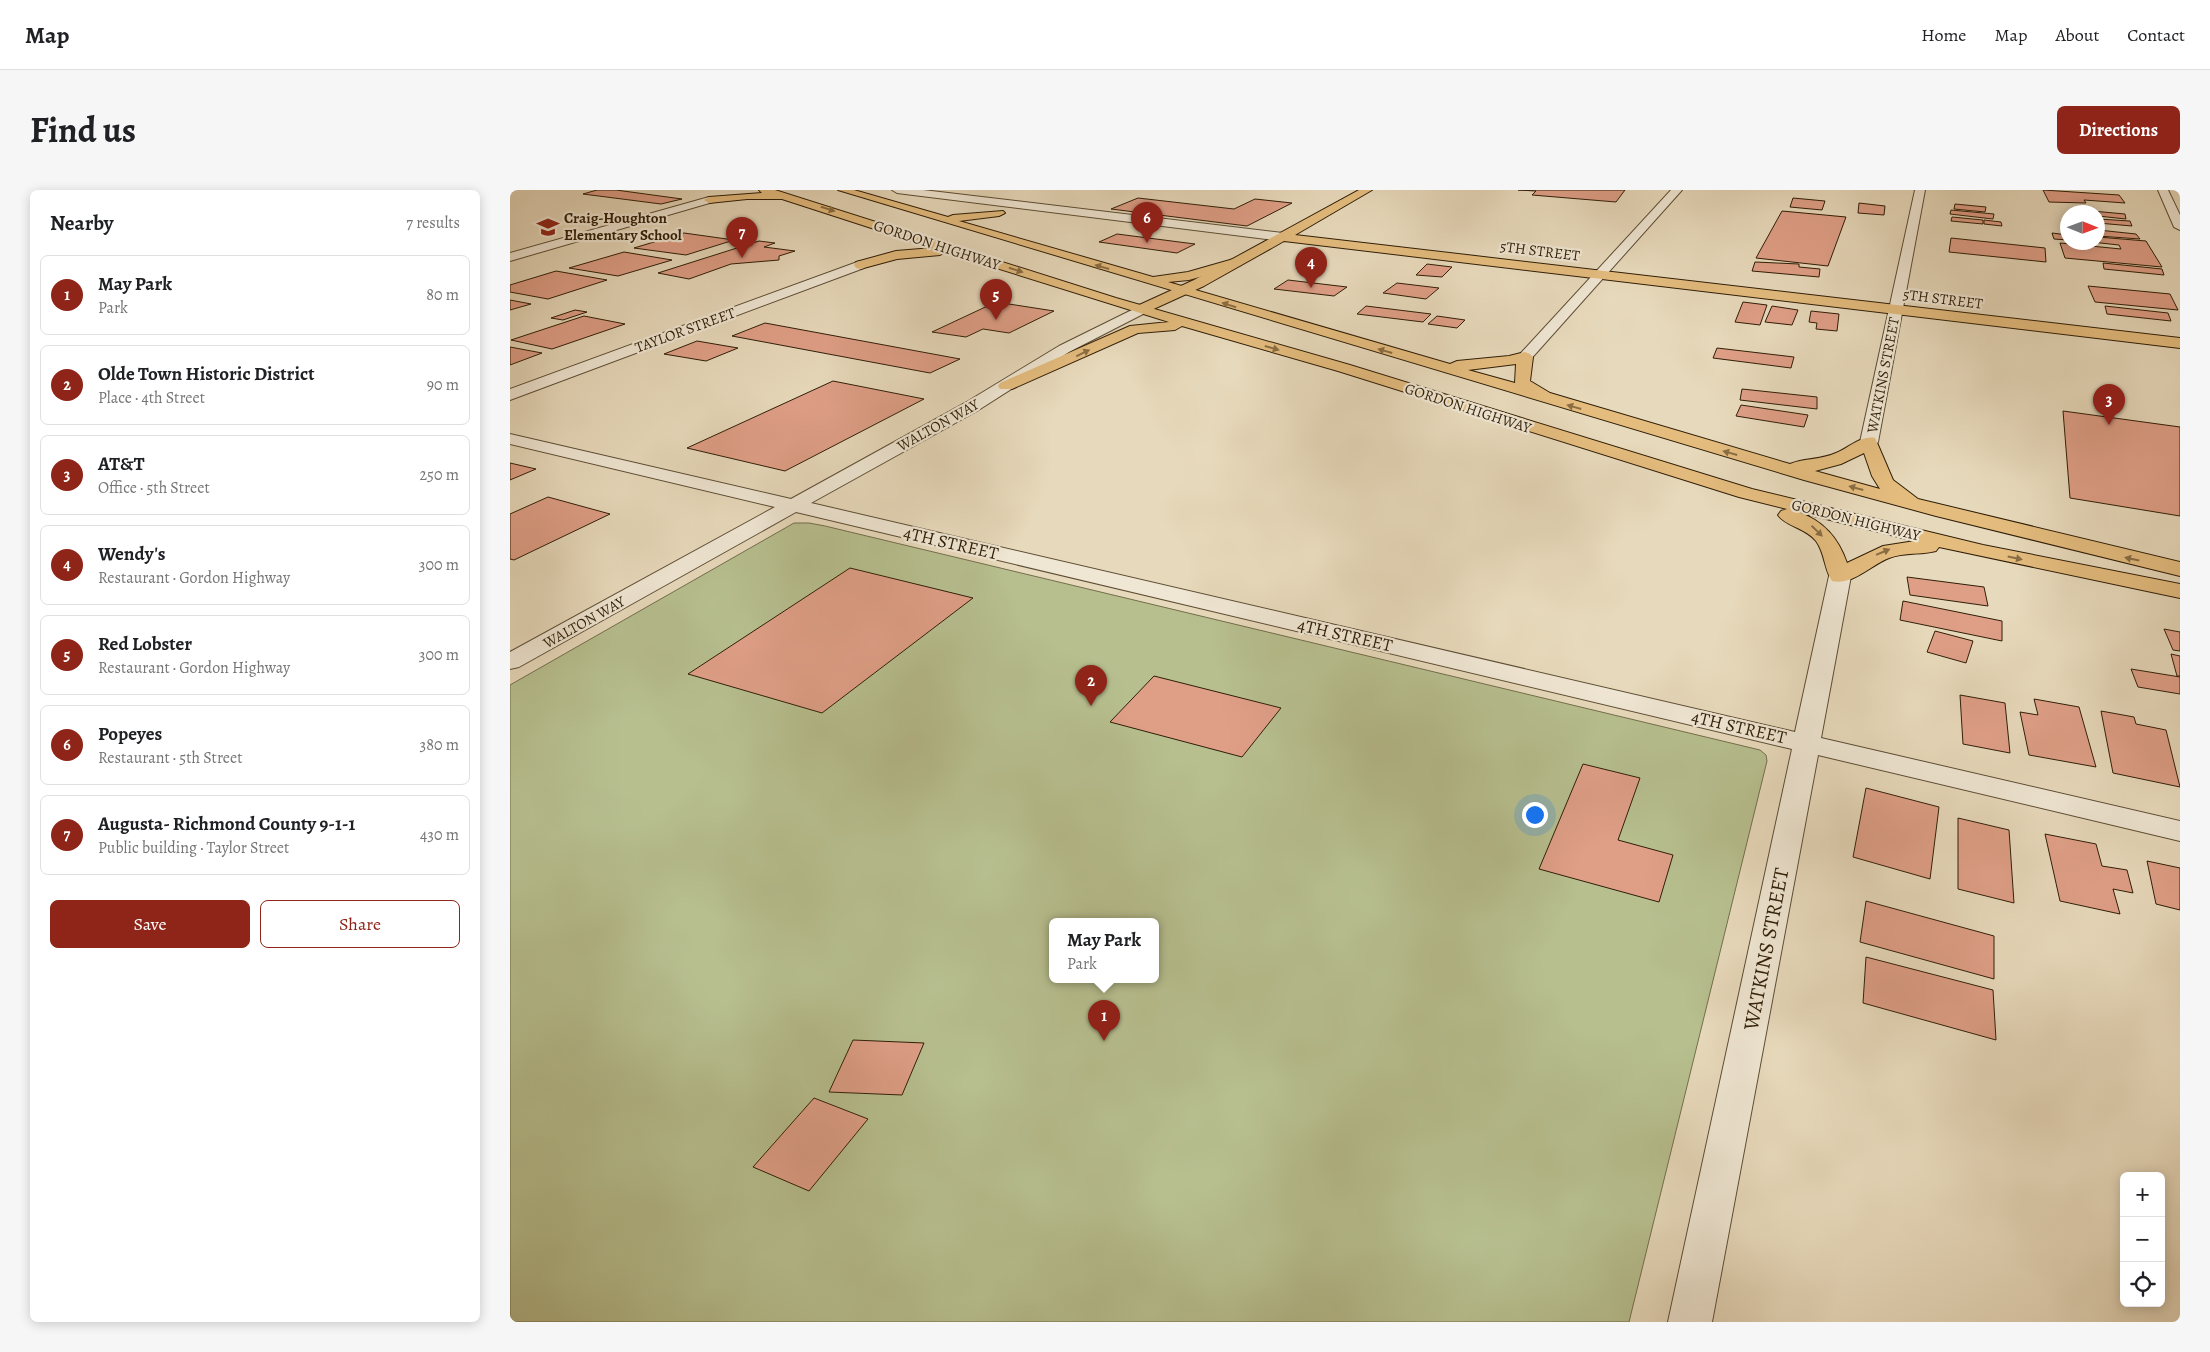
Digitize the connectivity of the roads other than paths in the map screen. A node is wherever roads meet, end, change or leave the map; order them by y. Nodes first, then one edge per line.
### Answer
1 (734, 190) edge
2 (764, 190) edge
3 (842, 190) edge
4 (897, 190) edge
5 (1367, 190) edge
6 (1677, 190) edge
7 (1920, 190) edge
8 (2163, 190) edge
9 (782, 196) junction
10 (1039, 197) dead end
11 (709, 200) junction
12 (1018, 206) junction
13 (999, 213) junction
14 (924, 214) junction
15 (2180, 227) edge
16 (901, 233) junction
17 (988, 233) junction
18 (1283, 237) junction
19 (961, 252) junction
20 (510, 257) edge
21 (1237, 262) junction
22 (860, 265) junction
23 (1121, 272) junction
24 (1600, 274) junction
25 (1182, 290) junction
26 (1142, 309) junction
27 (1896, 310) junction
28 (1206, 329) junction
29 (2180, 344) edge
30 (1525, 357) junction
31 (1418, 360) junction
32 (1006, 386) junction
33 (510, 395) edge
34 (1551, 400) junction
35 (510, 439) edge
36 (1576, 442) junction
37 (1869, 442) junction
38 (1763, 462) junction
39 (791, 506) junction
40 (1944, 512) junction
41 (1983, 551) junction
42 (2180, 569) edge
43 (1840, 576) junction
44 (2180, 591) edge
45 (510, 662) edge
46 (1808, 743) junction
47 (2180, 831) edge
48 (1690, 1322) edge

1 - 11 main road
2 - 9 main road, GORDON HIGHWAY
3 - 14 main road, GORDON HIGHWAY
4 - 12 street, 5TH STREET
5 - 18 main road, WALTON WAY
6 - 24 street
7 - 27 street, WATKINS STREET
8 - 15 street
9 - 11 main road
9 -> 16 main road, GORDON HIGHWAY
10 - 12 street
11 - 20 street
12 - 13 street
12 - 18 street, 5TH STREET
13 - 14 main road
13 - 17 main road
14 - 17 main road, GORDON HIGHWAY
16 - 19 main road, GORDON HIGHWAY
16 - 22 main road
23 -> 17 main road, GORDON HIGHWAY
18 - 21 main road, WALTON WAY
18 - 24 main road, 5TH STREET
19 - 22 main road
19 -> 26 main road, GORDON HIGHWAY
21 - 23 main road
21 - 25 main road, WALTON WAY
22 - 33 street, TAYLOR STREET
23 - 25 main road, GORDON HIGHWAY
24 - 27 main road, 5TH STREET
24 - 30 street
25 - 26 main road, WALTON WAY
31 -> 25 main road, GORDON HIGHWAY
26 - 28 main road, GORDON HIGHWAY
26 - 32 street, WALTON WAY
27 - 29 main road, 5TH STREET
27 - 37 street, WATKINS STREET
32 -> 28 main road
28 -> 36 main road, GORDON HIGHWAY
30 - 31 main road
30 - 34 main road
31 - 34 main road, GORDON HIGHWAY
32 - 39 street, WALTON WAY
38 -> 34 main road, GORDON HIGHWAY
35 - 39 street, 4TH STREET
36 - 41 main road, GORDON HIGHWAY
36 -> 43 main road
37 - 38 main road
37 - 40 main road
40 -> 38 main road, GORDON HIGHWAY
39 - 45 street, WALTON WAY
39 - 46 street, 4TH STREET
42 -> 40 main road, GORDON HIGHWAY
43 -> 41 main road
41 -> 44 main road, GORDON HIGHWAY
43 - 46 street, WATKINS STREET
46 - 47 street, 4TH STREET
46 - 48 street, WATKINS STREET

